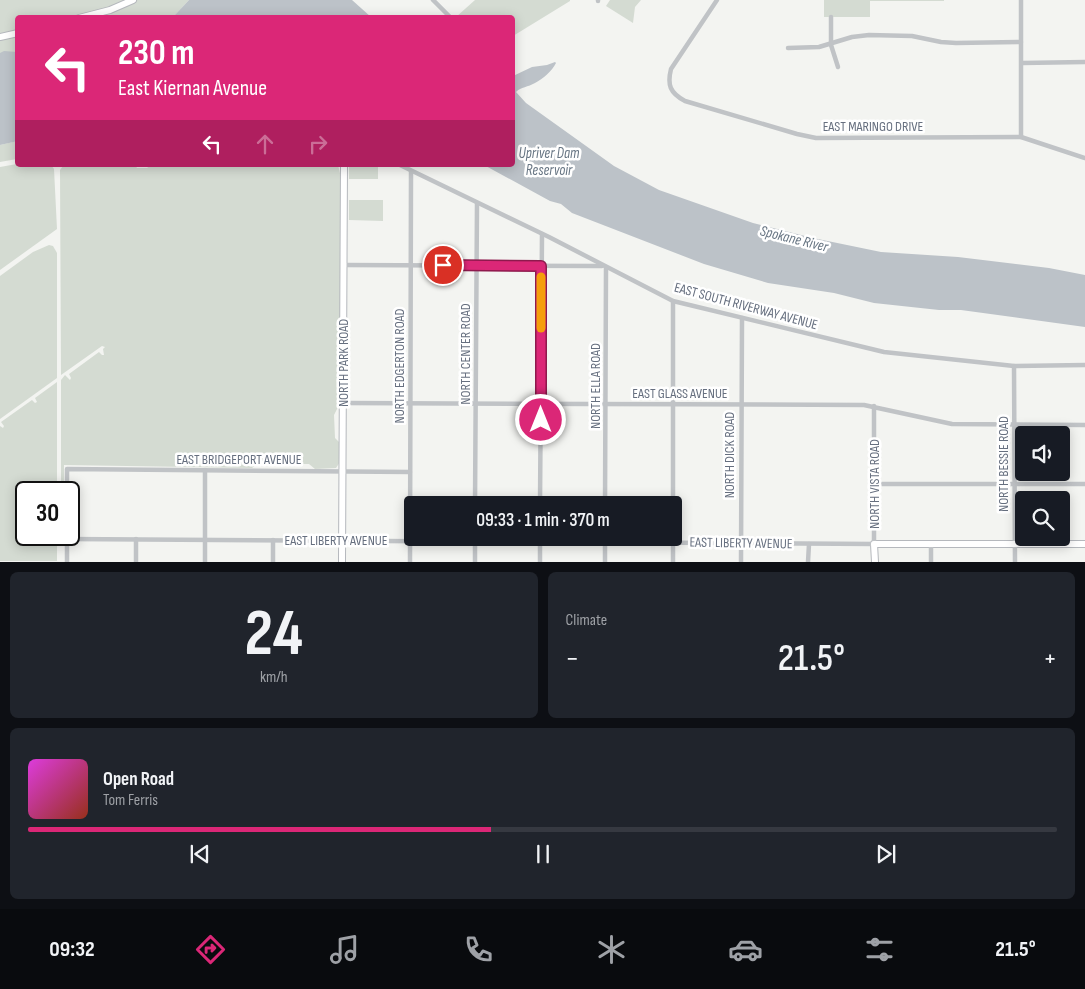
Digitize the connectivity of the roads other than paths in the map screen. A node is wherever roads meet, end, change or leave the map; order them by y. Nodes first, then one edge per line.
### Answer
1 (133, 0) edge
2 (434, 0) edge
3 (717, 0) edge
4 (1021, 0) edge
5 (91, 15) edge
6 (448, 15) edge
7 (831, 17) dead end
8 (15, 33) edge
9 (0, 37) edge
10 (1021, 42) junction
11 (831, 45) junction
12 (788, 48) dead end
13 (1085, 62) edge
14 (1022, 63) junction
15 (838, 67) dead end
16 (1021, 137) junction
17 (1085, 158) edge
18 (344, 167) edge
19 (404, 167) edge
20 (411, 170) junction
21 (477, 203) junction
22 (542, 234) junction
23 (344, 264) junction
24 (411, 265) junction
25 (476, 265) junction
26 (541, 266) junction
27 (605, 266) junction
28 (673, 301) junction
29 (742, 318) junction
30 (1085, 365) edge
31 (1014, 366) junction
32 (343, 403) junction
33 (410, 403) junction
34 (476, 403) junction
35 (541, 403) junction
36 (606, 404) junction
37 (673, 404) junction
38 (740, 404) junction
39 (874, 406) junction
40 (1085, 424) edge
41 (1014, 425) junction
42 (205, 470) junction
43 (343, 471) junction
44 (410, 472) junction
45 (67, 481) edge
46 (874, 484) junction
47 (1085, 484) edge
48 (1015, 485) junction
49 (1015, 491) edge
50 (410, 496) edge
51 (475, 496) edge
52 (540, 496) edge
53 (606, 496) edge
54 (673, 496) edge
55 (80, 537) edge
56 (136, 539) junction
57 (205, 540) junction
58 (273, 540) junction
59 (342, 540) junction
60 (404, 541) edge
61 (682, 542) edge
62 (741, 542) junction
63 (808, 544) junction
64 (874, 544) junction
65 (931, 544) junction
66 (1070, 544) edge
67 (1085, 544) edge
68 (1015, 545) edge
69 (67, 546) edge
70 (410, 546) edge
71 (475, 546) edge
72 (540, 546) edge
73 (605, 546) edge
74 (673, 546) edge
75 (1015, 546) edge
76 (67, 562) edge
77 (136, 562) edge
78 (205, 562) edge
79 (272, 562) edge
80 (342, 562) edge
81 (410, 562) edge
82 (474, 562) edge
83 (540, 562) edge
84 (605, 562) edge
85 (673, 562) edge
86 (741, 562) edge
87 (808, 562) edge
88 (875, 562) edge
89 (931, 562) edge
90 (1015, 562) edge

1 - 5 street
2 - 6 street
3 - 16 street, EAST MARINGO DRIVE
4 - 10 street
7 - 11 street
8 - 9 street
10 - 11 street
10 - 14 street
11 - 12 street
11 - 15 street
13 - 14 street
14 - 16 street
16 - 17 street, EAST MARINGO DRIVE
18 - 23 street, NORTH PARK ROAD
19 - 20 street, EAST SOUTH RIVERWAY AVENUE
20 - 21 street, EAST SOUTH RIVERWAY AVENUE
20 - 24 street, NORTH EDGERTON ROAD
21 - 22 street, EAST SOUTH RIVERWAY AVENUE
21 - 25 street, NORTH CENTER ROAD
22 - 26 street
22 - 27 street, EAST SOUTH RIVERWAY AVENUE
23 - 24 street
23 - 32 street, NORTH PARK ROAD
24 - 25 street
24 - 33 street, NORTH EDGERTON ROAD
25 - 26 street
25 - 34 street, NORTH CENTER ROAD
26 - 27 street
26 - 35 street
27 - 28 street, EAST SOUTH RIVERWAY AVENUE
27 - 36 street, NORTH ELLA ROAD
28 - 29 street, EAST SOUTH RIVERWAY AVENUE
28 - 37 street
29 - 31 street, EAST SOUTH RIVERWAY AVENUE
29 - 38 street, NORTH DICK ROAD
30 - 31 street, EAST SOUTH RIVERWAY AVENUE
31 - 41 street, NORTH BESSIE ROAD
32 - 33 street, EAST GLASS AVENUE
32 - 43 street, NORTH PARK ROAD
33 - 34 street, EAST GLASS AVENUE
33 - 44 street, NORTH EDGERTON ROAD
34 - 35 street, EAST GLASS AVENUE
34 - 51 street, NORTH CENTER ROAD
35 - 36 street, EAST GLASS AVENUE
35 - 52 street
36 - 37 street, EAST GLASS AVENUE
36 - 53 street, NORTH ELLA ROAD
37 - 38 street, EAST GLASS AVENUE
37 - 54 street
38 - 39 street, EAST GLASS AVENUE
38 - 62 street, NORTH DICK ROAD
39 - 41 street, EAST GLASS AVENUE
39 - 46 street, NORTH VISTA ROAD
40 - 41 street, EAST GLASS AVENUE
41 - 48 street, NORTH BESSIE ROAD
42 - 43 street, EAST BRIDGEPORT AVENUE
42 - 45 street, EAST BRIDGEPORT AVENUE
42 - 57 street
43 - 44 street, EAST BRIDGEPORT AVENUE
43 - 59 street, NORTH PARK ROAD
44 - 50 street, NORTH EDGERTON ROAD
46 - 48 street
46 - 64 street, NORTH VISTA ROAD
47 - 48 street
48 - 49 street, NORTH BESSIE ROAD
55 - 56 street, EAST LIBERTY AVENUE
56 - 57 street, EAST LIBERTY AVENUE
56 - 77 street
57 - 58 street, EAST LIBERTY AVENUE
57 - 78 street
58 - 59 street, EAST LIBERTY AVENUE
58 - 79 street
59 - 60 street, EAST LIBERTY AVENUE
59 - 80 street, NORTH PARK ROAD
61 - 62 street, EAST LIBERTY AVENUE
62 - 63 street, EAST LIBERTY AVENUE
62 - 86 street, NORTH DICK ROAD
63 - 64 street, EAST LIBERTY AVENUE
63 - 87 street
64 - 65 street, EAST LIBERTY AVENUE
64 - 88 street, NORTH VISTA ROAD
65 - 68 street, EAST LIBERTY AVENUE
65 - 89 street
66 - 67 street, EAST LIBERTY AVENUE
69 - 76 street
70 - 81 street, NORTH EDGERTON ROAD
71 - 82 street
72 - 83 street
73 - 84 street
74 - 85 street
75 - 90 street, NORTH BESSIE ROAD

